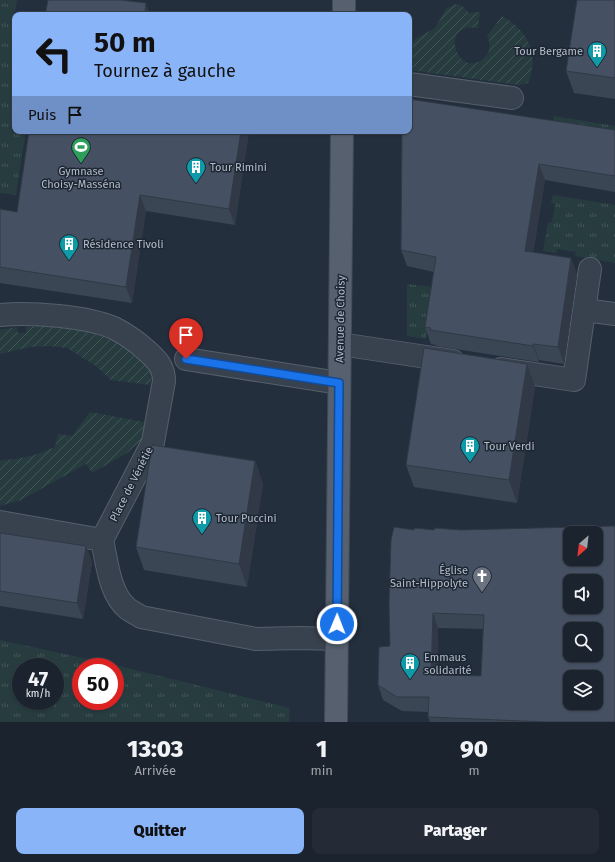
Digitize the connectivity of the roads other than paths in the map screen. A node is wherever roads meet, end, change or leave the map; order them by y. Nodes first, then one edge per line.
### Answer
1 (344, 0) edge
2 (344, 12) edge
3 (412, 84) edge
4 (512, 98) dead end
5 (342, 134) edge
6 (590, 269) dead end
7 (585, 310) junction
8 (615, 314) edge
9 (0, 315) edge
10 (340, 344) junction
11 (186, 359) dead end
12 (339, 383) junction
13 (0, 522) edge
14 (102, 540) junction
15 (336, 639) junction
16 (336, 722) edge

1 - 2 main road
3 - 4 street
5 - 10 main road, Avenue de Choisy
6 - 7 street
7 - 8 street
7 - 10 street
9 - 14 street, Place de Vénétie
10 - 12 main road, Avenue de Choisy
11 - 12 street
12 - 15 main road, Avenue de Choisy
13 - 14 street
14 - 15 street
15 - 16 main road, Avenue de Choisy

